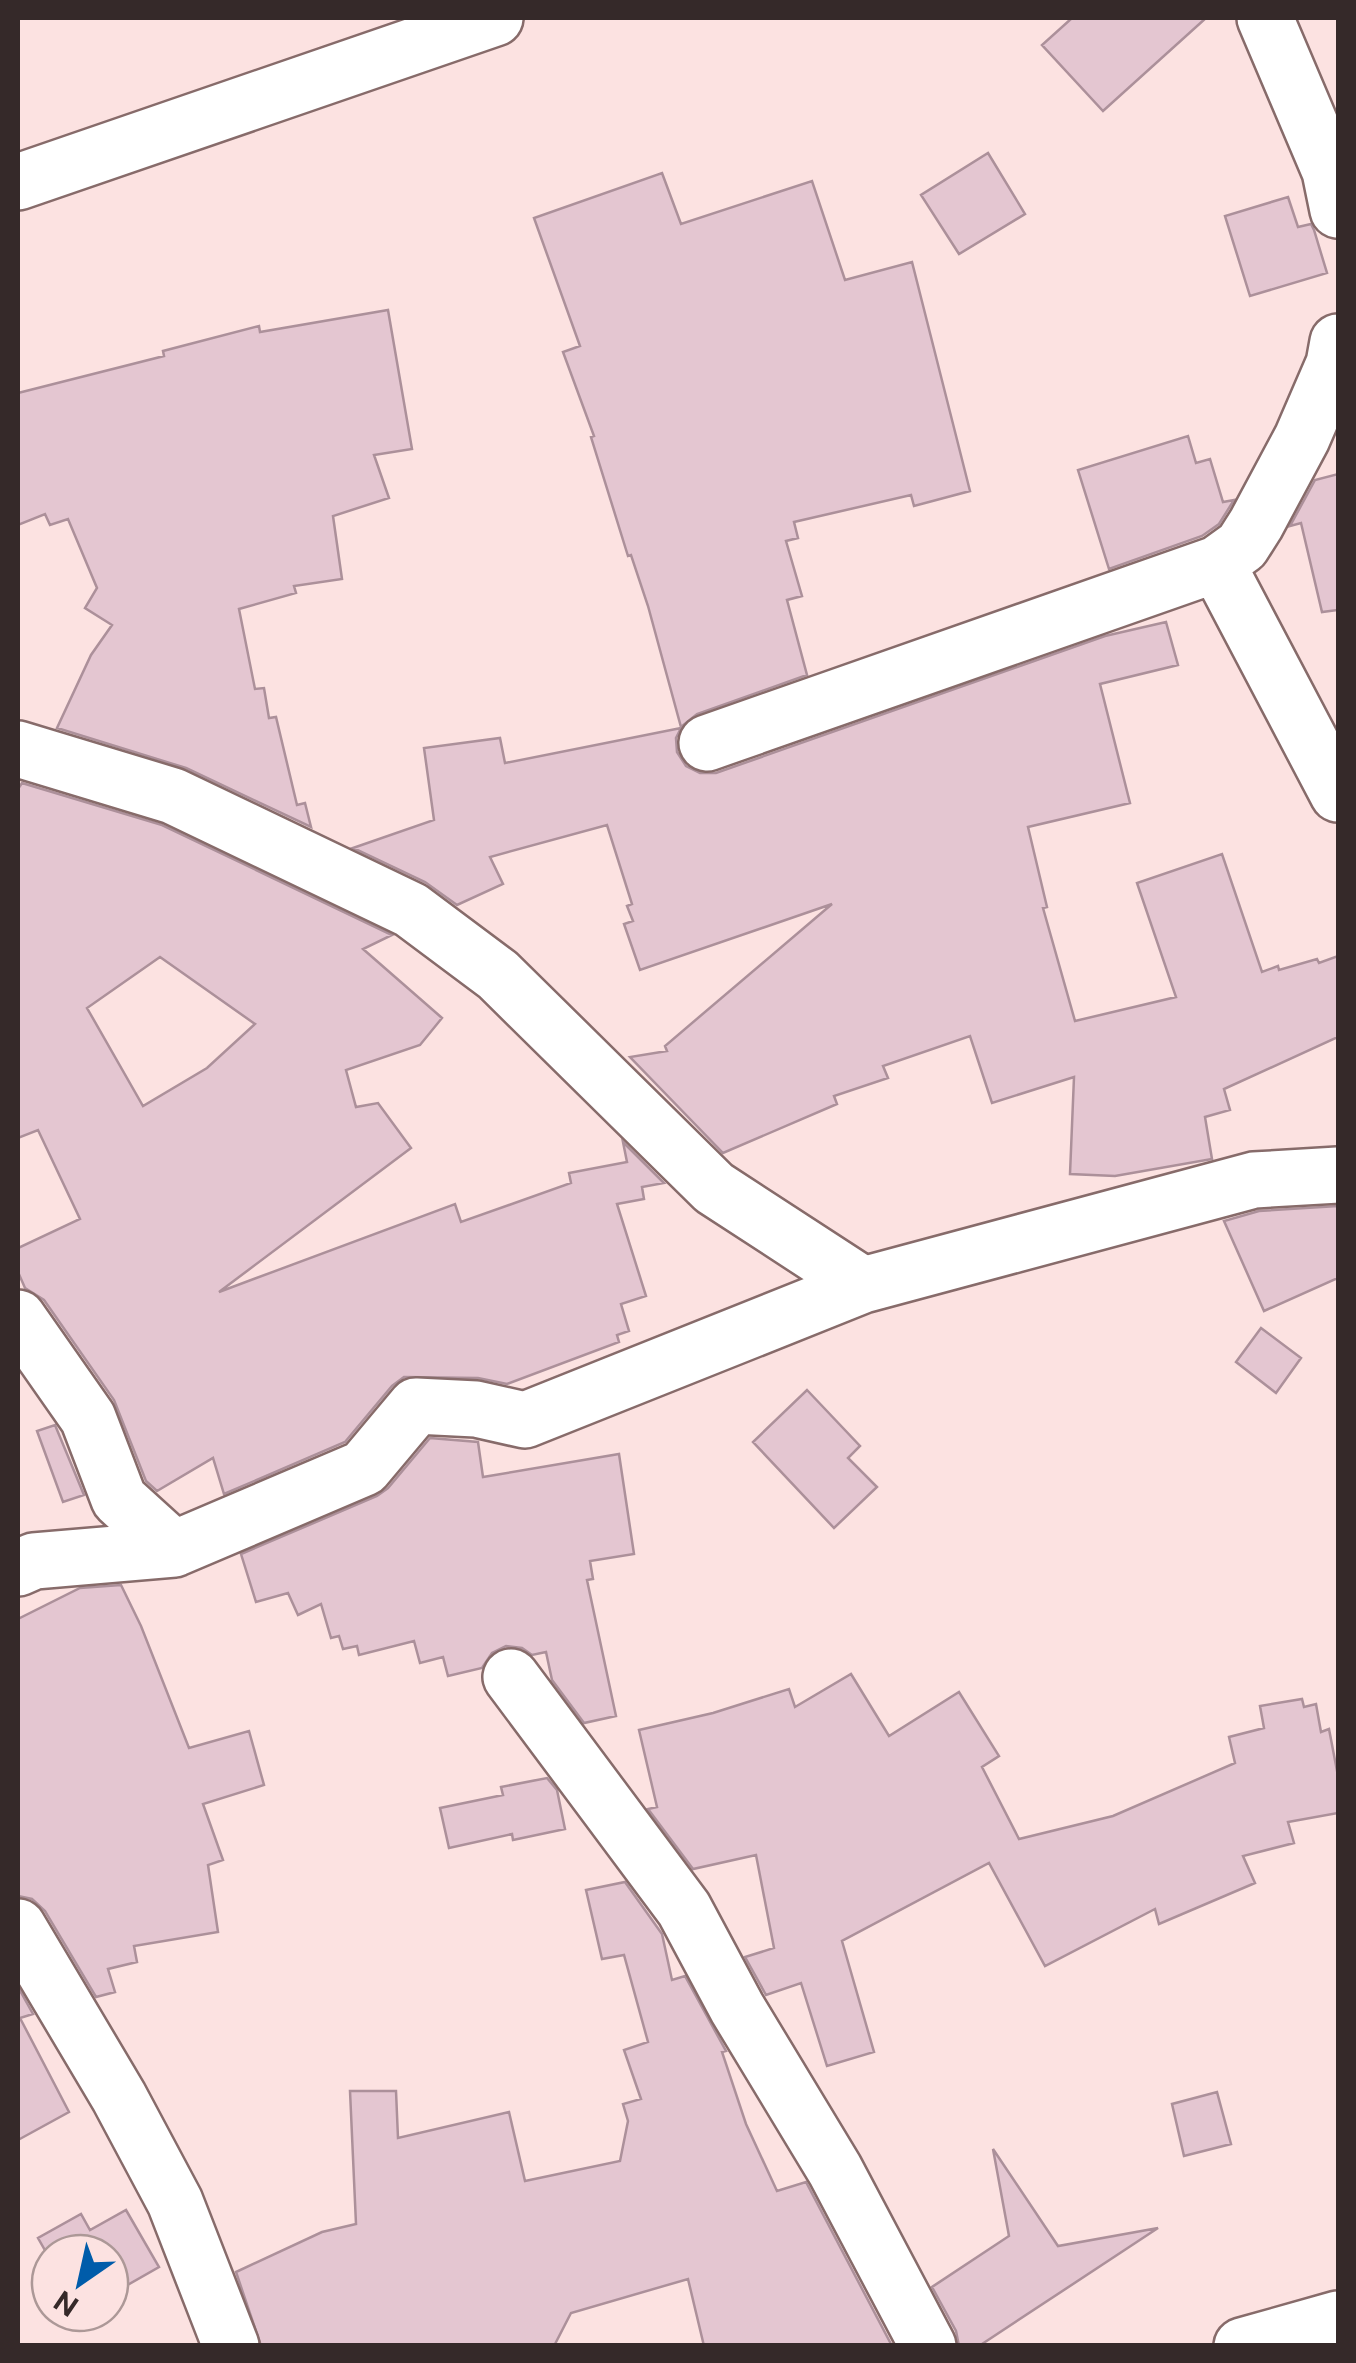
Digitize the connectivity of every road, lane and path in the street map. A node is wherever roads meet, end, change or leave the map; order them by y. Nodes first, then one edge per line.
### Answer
1 (495, 18) edge
2 (1265, 18) edge
3 (18, 182) edge
4 (1338, 210) edge
5 (1338, 342) edge
6 (1217, 564) junction
7 (707, 743) dead end
8 (18, 749) edge
9 (1338, 794) edge
10 (1338, 1175) edge
11 (862, 1285) junction
12 (18, 1318) edge
13 (174, 1548) junction
14 (18, 1568) edge
15 (511, 1678) dead end
16 (18, 1927) edge
17 (1338, 2319) edge
18 (1271, 2342) edge
19 (231, 2346) edge
20 (928, 2346) edge

1 - 3 street
2 - 4 street
5 - 6 street
6 - 7 street
6 - 9 street
8 - 11 street
10 - 11 street
11 - 13 street
12 - 13 street
13 - 14 street
15 - 20 street
16 - 19 street
17 - 18 street

